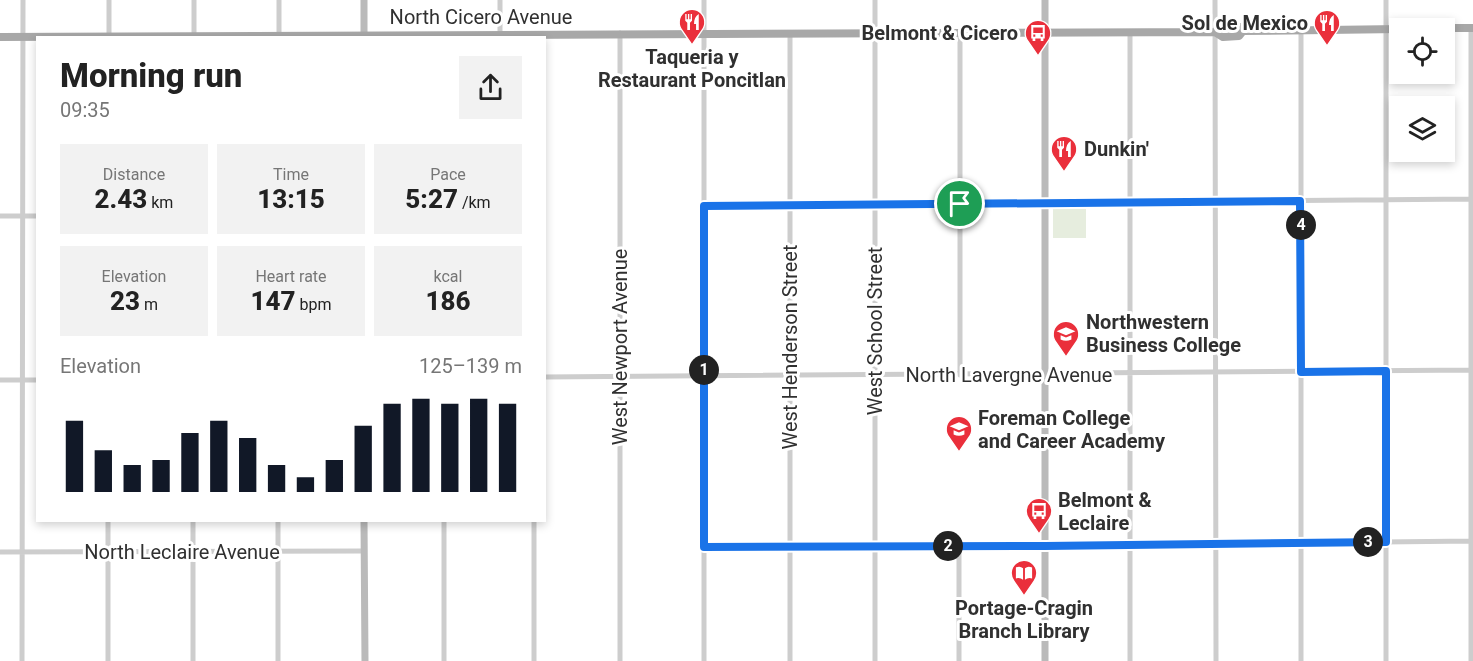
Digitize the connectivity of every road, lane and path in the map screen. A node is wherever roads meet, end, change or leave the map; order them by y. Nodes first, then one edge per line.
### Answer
1 (23, 0) edge
2 (109, 0) edge
3 (194, 0) edge
4 (279, 0) edge
5 (364, 0) edge
6 (500, 0) edge
7 (704, 0) edge
8 (875, 0) edge
9 (1045, 0) edge
10 (1215, 0) edge
11 (1386, 0) edge
12 (1455, 28) edge
13 (1472, 28) edge
14 (1386, 29) junction
15 (1301, 30) junction
16 (960, 32) junction
17 (1131, 32) junction
18 (1215, 32) junction
19 (620, 33) junction
20 (704, 33) junction
21 (790, 33) junction
22 (875, 33) junction
23 (1044, 33) junction
24 (500, 34) junction
25 (109, 36) edge
26 (194, 36) edge
27 (279, 36) edge
28 (364, 36) edge
29 (444, 36) edge
30 (534, 36) edge
31 (23, 37) junction
32 (36, 37) edge
33 (0, 38) edge
34 (1472, 199) edge
35 (1386, 200) junction
36 (1300, 201) junction
37 (1215, 202) junction
38 (1131, 203) junction
39 (960, 204) junction
40 (1045, 204) junction
41 (790, 205) junction
42 (875, 205) junction
43 (704, 206) junction
44 (0, 216) edge
45 (23, 216) junction
46 (36, 216) edge
47 (1472, 370) edge
48 (1386, 371) junction
49 (1301, 372) junction
50 (1215, 373) junction
51 (1131, 374) junction
52 (875, 375) junction
53 (960, 375) junction
54 (1045, 375) junction
55 (704, 376) junction
56 (790, 376) junction
57 (546, 377) edge
58 (620, 377) junction
59 (0, 380) edge
60 (23, 380) junction
61 (36, 380) edge
62 (108, 522) edge
63 (193, 522) edge
64 (278, 522) edge
65 (364, 522) edge
66 (444, 522) edge
67 (534, 522) edge
68 (1472, 541) edge
69 (1386, 542) junction
70 (1301, 543) junction
71 (1216, 544) junction
72 (1130, 545) junction
73 (959, 546) junction
74 (1045, 546) junction
75 (704, 547) junction
76 (790, 547) junction
77 (875, 547) junction
78 (364, 551) junction
79 (0, 552) edge
80 (22, 552) junction
81 (108, 552) junction
82 (193, 552) junction
83 (278, 552) junction
84 (22, 661) edge
85 (108, 661) edge
86 (193, 661) edge
87 (278, 661) edge
88 (365, 661) edge
89 (444, 661) edge
90 (534, 661) edge
91 (620, 661) edge
92 (704, 661) edge
93 (790, 661) edge
94 (875, 661) edge
95 (959, 661) edge
96 (1045, 661) edge
97 (1130, 661) edge
98 (1216, 661) edge
99 (1301, 661) edge
100 (1386, 661) edge
101 (1471, 661) edge

1 - 31 street
2 - 25 street
3 - 26 street
4 - 27 street
5 - 28 main road
6 - 24 street
7 - 20 street
8 - 22 street, West School Street
9 - 23 main road
10 - 18 street
11 - 14 street
12 - 13 main road
13 - 34 street
14 - 15 main road, North Cicero Avenue
14 - 35 street
15 - 18 main road, North Cicero Avenue
15 - 36 street
16 - 22 main road, North Cicero Avenue
16 - 23 main road, North Cicero Avenue
16 - 39 street
17 - 18 main road, North Cicero Avenue
17 - 23 main road, North Cicero Avenue
17 - 38 street
18 - 37 street
19 - 20 main road, North Cicero Avenue
19 - 30 main road, North Cicero Avenue
19 - 58 street, West Newport Avenue
20 - 21 main road, North Cicero Avenue
20 - 43 street
21 - 22 main road, North Cicero Avenue
21 - 41 street, West Henderson Street
22 - 42 street, West School Street
23 - 40 main road
24 - 29 main road, North Cicero Avenue
24 - 30 main road, North Cicero Avenue
27 - 28 main road, North Cicero Avenue
28 - 29 main road, North Cicero Avenue
31 - 32 main road, North Cicero Avenue
31 - 33 main road, North Cicero Avenue
31 - 45 street
34 - 35 street
34 - 47 street
35 - 36 street
35 - 48 street
36 - 37 street
36 - 49 street
37 - 38 street
37 - 50 street
38 - 40 street
38 - 51 street
39 - 40 street
39 - 42 street
39 - 53 street
40 - 54 main road
41 - 42 street
41 - 43 street
41 - 56 street, West Henderson Street
42 - 52 street, West School Street
43 - 55 street
44 - 45 street
45 - 46 street
45 - 60 street
47 - 48 street, North Lavergne Avenue
47 - 68 street
48 - 49 street, North Lavergne Avenue
48 - 69 street
49 - 50 street, North Lavergne Avenue
49 - 70 street
50 - 51 street, North Lavergne Avenue
50 - 71 street
51 - 54 street, North Lavergne Avenue
51 - 72 street
52 - 53 street, North Lavergne Avenue
52 - 56 street, North Lavergne Avenue
52 - 77 street, West School Street
53 - 54 street, North Lavergne Avenue
54 - 74 main road
55 - 56 street, North Lavergne Avenue
55 - 58 street, North Lavergne Avenue
55 - 75 street
56 - 76 street, West Henderson Street
57 - 58 street, North Lavergne Avenue
58 - 91 street, West Newport Avenue
59 - 60 street
60 - 61 street
60 - 80 street
62 - 81 street
63 - 82 street
64 - 83 street
65 - 78 main road
66 - 89 street
67 - 90 street
68 - 69 street
68 - 101 street
69 - 70 street
69 - 100 street
70 - 71 street
70 - 99 street
71 - 72 street
71 - 98 street
72 - 74 street
72 - 97 street
73 - 74 street
73 - 77 street
73 - 95 street
74 - 96 main road
75 - 76 street
75 - 92 street
76 - 77 street
76 - 93 street, West Henderson Street
77 - 94 street, West School Street
78 - 83 street, North Leclaire Avenue
78 - 88 main road
79 - 80 street, North Leclaire Avenue
80 - 81 street, North Leclaire Avenue
80 - 84 street
81 - 82 street, North Leclaire Avenue
81 - 85 street
82 - 83 street, North Leclaire Avenue
82 - 86 street
83 - 87 street

